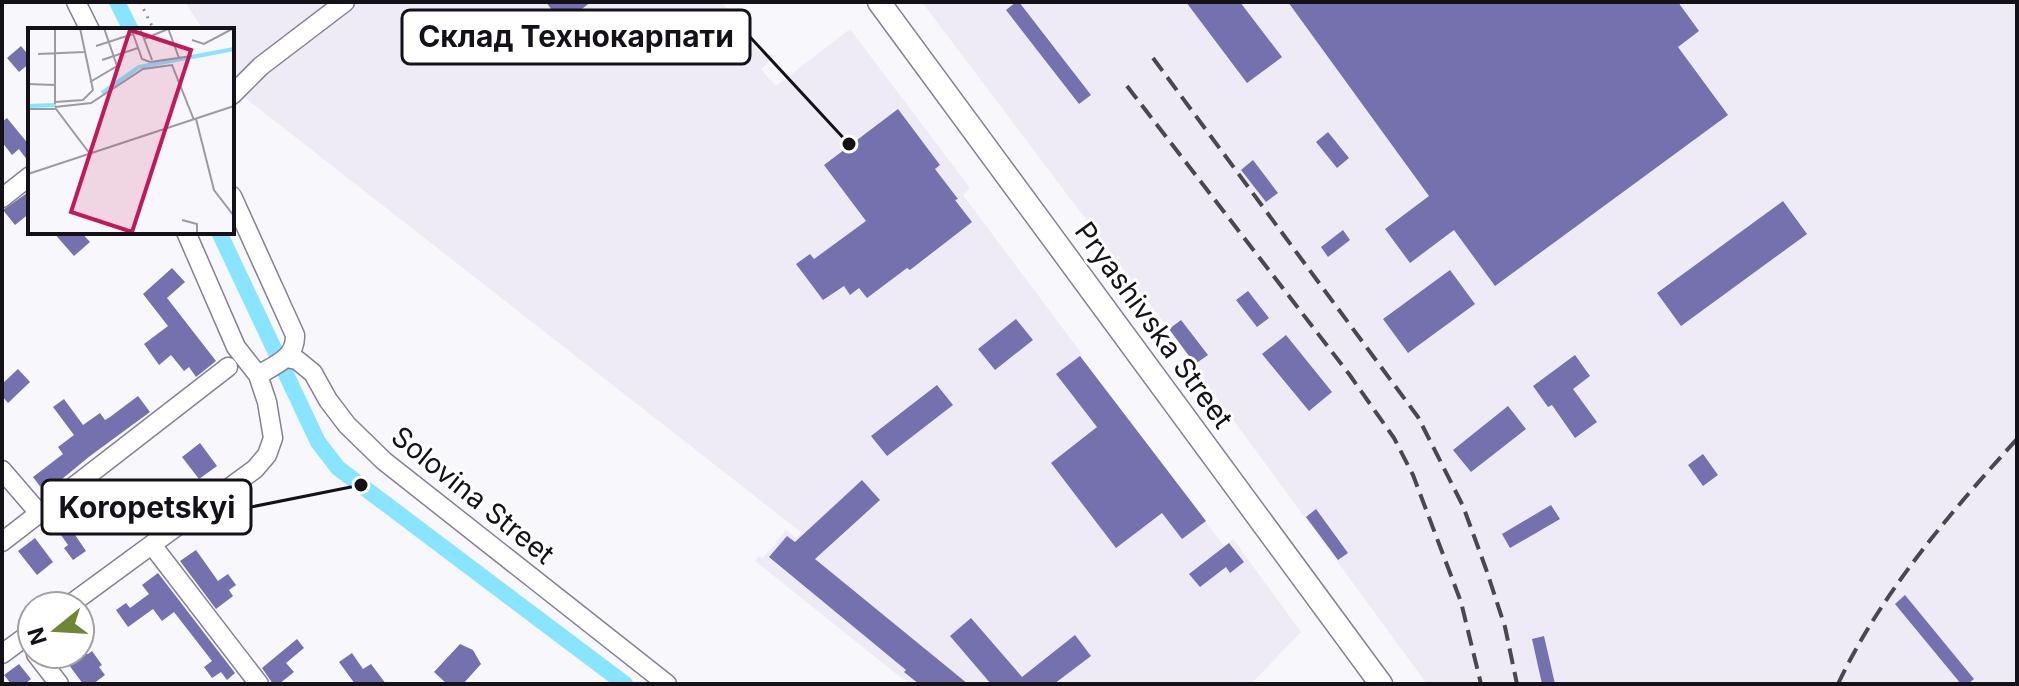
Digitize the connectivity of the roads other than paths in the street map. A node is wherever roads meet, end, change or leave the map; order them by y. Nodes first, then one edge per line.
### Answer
1 (76, 2) edge
2 (345, 2) edge
3 (879, 2) edge
4 (89, 28) edge
5 (234, 93) edge
6 (28, 178) edge
7 (2, 198) edge
8 (234, 200) edge
9 (187, 234) edge
10 (228, 367) dead end
11 (271, 367) junction
12 (2, 470) edge
13 (39, 513) junction
14 (2, 542) edge
15 (152, 545) junction
16 (90, 590) edge
17 (1377, 682) edge
18 (259, 684) edge
19 (667, 684) edge

1 - 4 street
2 - 5 street
3 - 17 main road, Pryashivska Street
6 - 7 street
8 - 11 street
9 - 11 street
10 - 13 street
11 - 15 street
11 - 19 street, Solovina Street
12 - 13 street
13 - 14 street
15 - 16 street
15 - 18 street

